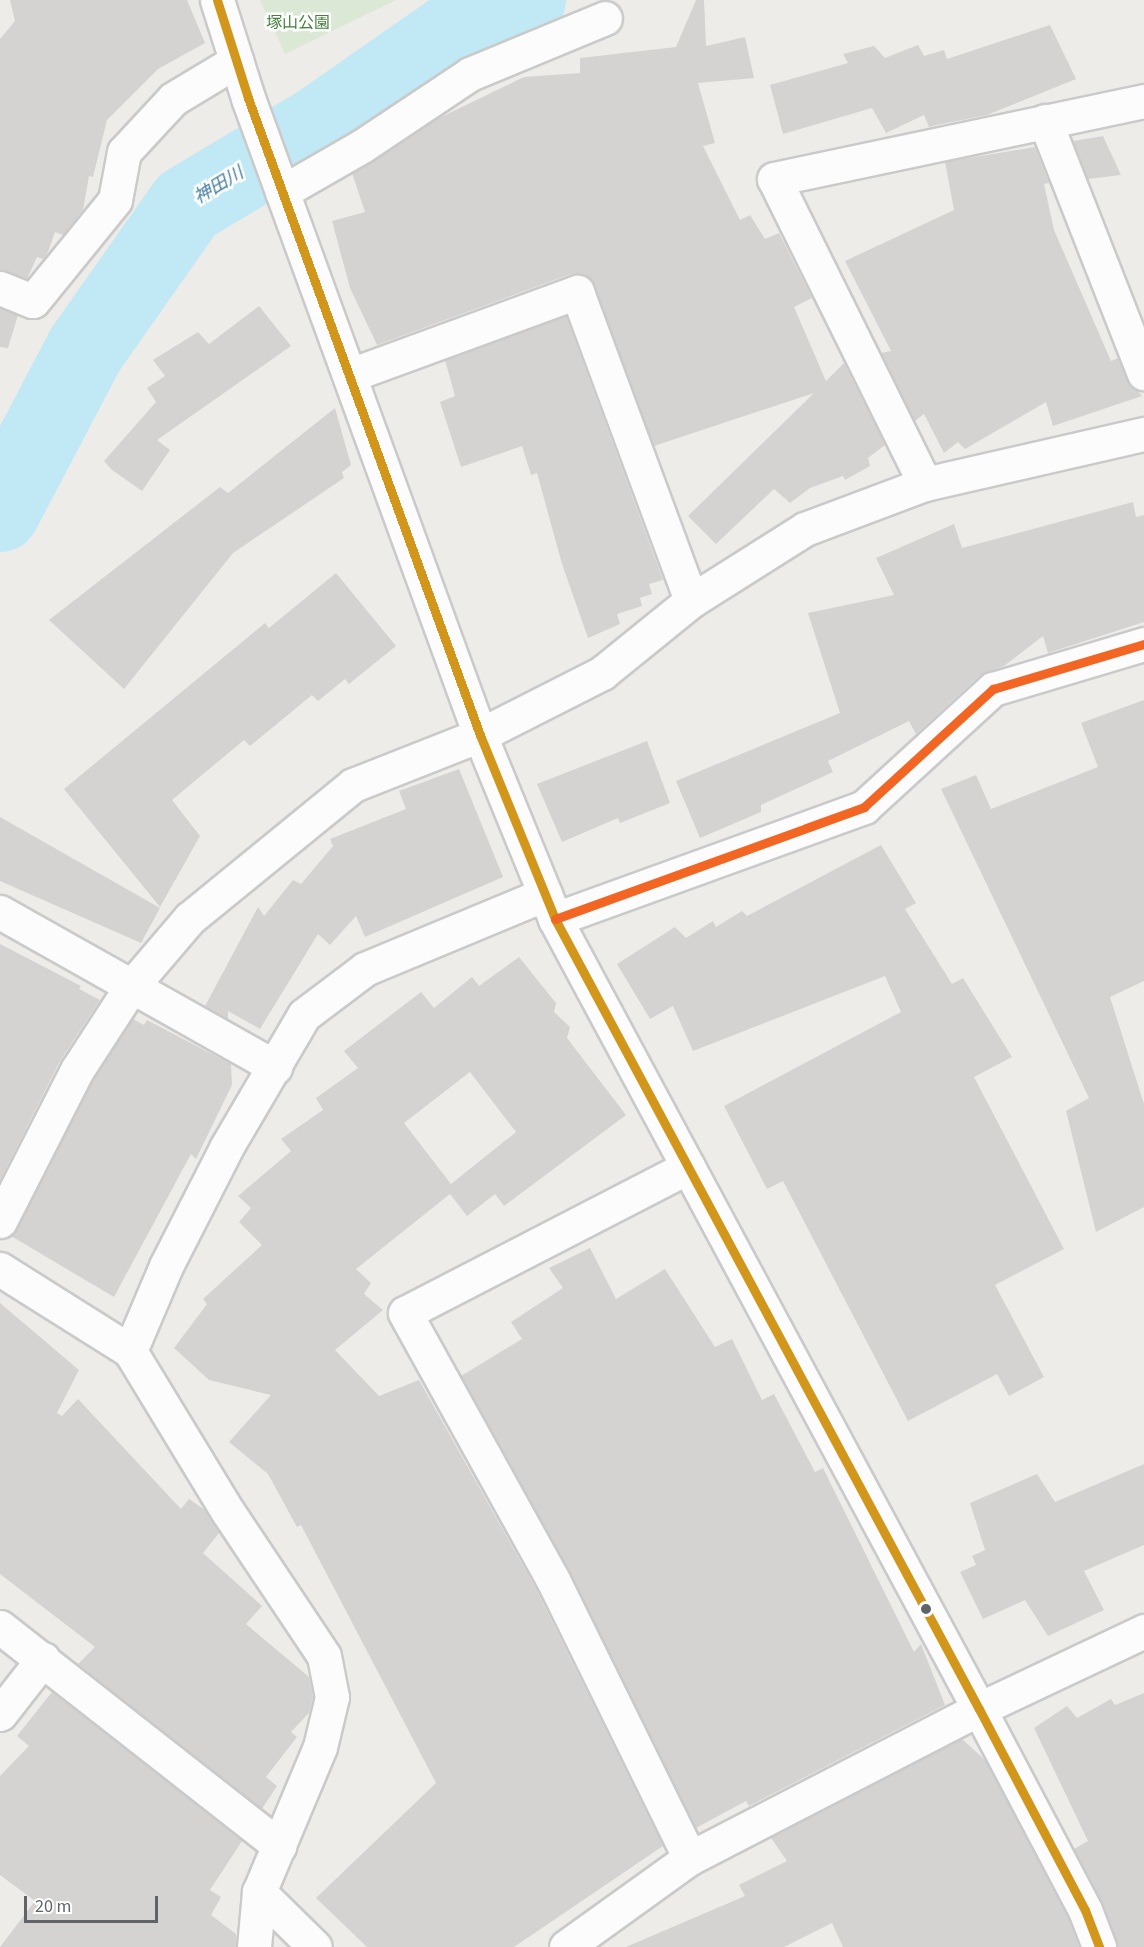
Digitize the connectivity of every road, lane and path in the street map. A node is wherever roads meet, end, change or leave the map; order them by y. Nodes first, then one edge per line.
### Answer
1 (217, 0) edge
2 (605, 18) dead end
3 (236, 61) junction
4 (1144, 100) edge
5 (1045, 121) junction
6 (280, 186) junction
7 (0, 288) edge
8 (1144, 373) edge
9 (350, 375) junction
10 (1144, 434) edge
11 (925, 484) junction
12 (691, 601) junction
13 (1144, 644) edge
14 (480, 735) junction
15 (550, 907) junction
16 (0, 912) edge
17 (131, 987) junction
18 (275, 1067) junction
19 (688, 1167) junction
20 (0, 1221) edge
21 (0, 1269) edge
22 (130, 1351) junction
23 (0, 1627) edge
24 (1144, 1631) edge
25 (43, 1659) junction
26 (979, 1709) junction
27 (0, 1714) edge
28 (279, 1846) junction
29 (690, 1858) junction
30 (259, 1892) junction
31 (254, 1947) edge
32 (315, 1947) edge
33 (566, 1947) edge
34 (1099, 1947) edge

1 - 3 street
2 - 6 street
3 - 6 street
3 - 7 street
4 - 5 street
5 - 8 street
5 - 11 street
6 - 9 street
9 - 12 street
9 - 14 street
10 - 11 street
11 - 12 street
12 - 14 street
13 - 15 street
14 - 15 street
14 - 17 street
15 - 18 street
15 - 19 street
16 - 17 street
17 - 18 street
17 - 20 street
18 - 22 street
19 - 26 street
19 - 29 street
21 - 22 street
22 - 28 street
23 - 25 street
24 - 26 street
25 - 27 street
25 - 28 street
26 - 29 street
26 - 34 street
28 - 30 street
29 - 33 street
30 - 31 street
30 - 32 street

